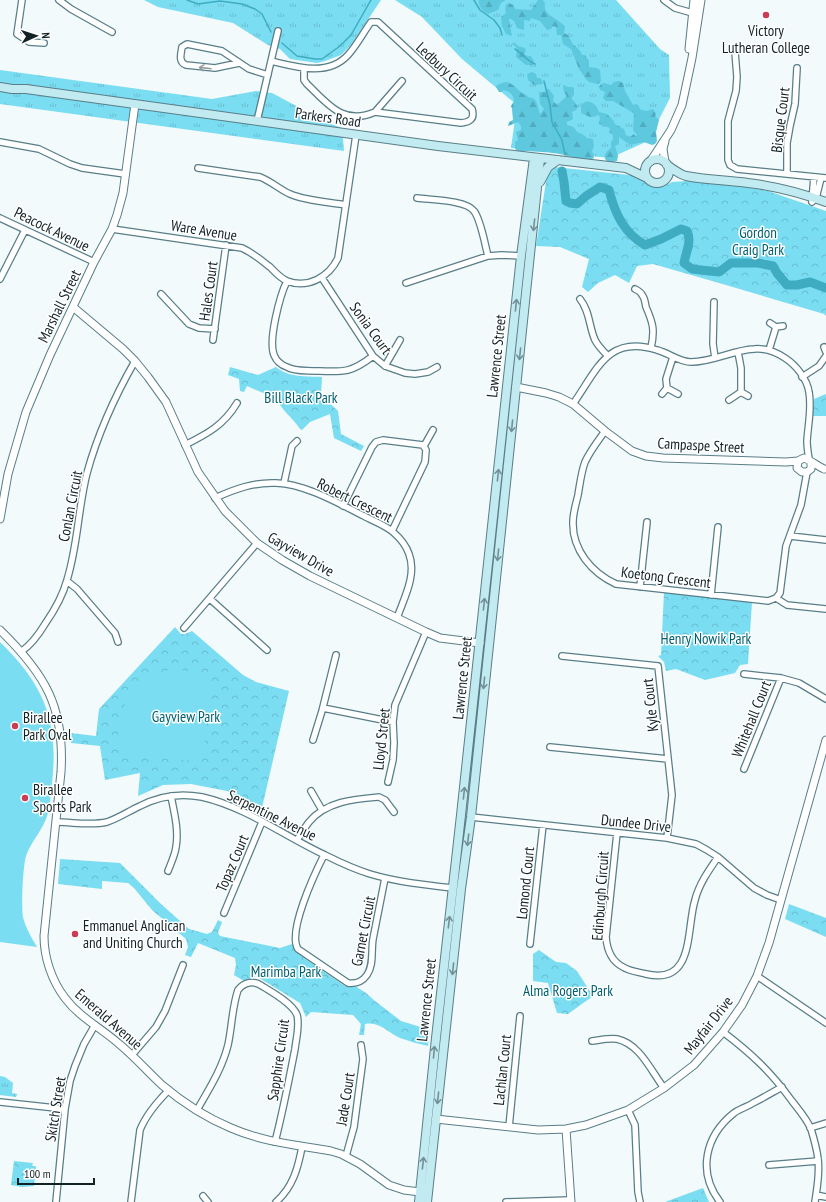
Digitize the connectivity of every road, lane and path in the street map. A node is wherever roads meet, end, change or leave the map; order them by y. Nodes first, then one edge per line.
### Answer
1 (22, 0) edge
2 (59, 0) edge
3 (664, 0) edge
4 (694, 0) edge
5 (701, 0) edge
6 (696, 14) junction
7 (112, 32) dead end
8 (278, 32) dead end
9 (44, 43) dead end
10 (735, 52) dead end
11 (271, 61) junction
12 (239, 63) junction
13 (304, 68) junction
14 (797, 68) dead end
15 (268, 75) junction
16 (0, 81) edge
17 (402, 81) dead end
18 (0, 87) edge
19 (26, 89) junction
20 (135, 104) junction
21 (375, 112) junction
22 (257, 121) junction
23 (356, 135) junction
24 (665, 141) junction
25 (0, 142) edge
26 (516, 156) junction
27 (537, 158) junction
28 (558, 160) junction
29 (649, 163) junction
30 (666, 163) junction
31 (198, 168) dead end
32 (626, 168) junction
33 (126, 174) junction
34 (788, 174) junction
35 (685, 176) junction
36 (814, 177) junction
37 (647, 178) junction
38 (824, 178) edge
39 (665, 180) junction
40 (534, 186) junction
41 (417, 198) dead end
42 (813, 199) junction
43 (826, 202) edge
44 (346, 205) junction
45 (826, 208) edge
46 (0, 218) edge
47 (112, 229) junction
48 (25, 230) junction
49 (226, 245) junction
50 (531, 255) junction
51 (488, 256) junction
52 (521, 256) junction
53 (94, 262) junction
54 (322, 278) junction
55 (0, 279) edge
56 (287, 281) junction
57 (406, 283) dead end
58 (635, 289) dead end
59 (161, 294) dead end
60 (580, 299) dead end
61 (714, 302) dead end
62 (73, 307) junction
63 (770, 322) dead end
64 (783, 326) dead end
65 (776, 327) junction
66 (215, 329) junction
67 (213, 340) dead end
68 (400, 340) dead end
69 (651, 348) junction
70 (769, 350) junction
71 (738, 352) junction
72 (607, 355) junction
73 (373, 356) junction
74 (826, 356) edge
75 (673, 357) junction
76 (715, 358) junction
77 (135, 361) junction
78 (385, 366) junction
79 (436, 367) dead end
80 (802, 377) junction
81 (507, 386) junction
82 (516, 387) junction
83 (667, 388) junction
84 (741, 392) junction
85 (662, 394) dead end
86 (678, 394) dead end
87 (748, 396) dead end
88 (729, 400) dead end
89 (237, 403) dead end
90 (573, 404) junction
91 (434, 430) dead end
92 (605, 431) junction
93 (297, 441) dead end
94 (185, 445) junction
95 (424, 446) junction
96 (805, 465) junction
97 (825, 469) edge
98 (284, 483) junction
99 (215, 498) junction
100 (343, 506) junction
101 (0, 519) edge
102 (647, 522) dead end
103 (718, 527) dead end
104 (392, 530) junction
105 (790, 536) junction
106 (826, 540) edge
107 (257, 543) junction
108 (67, 581) junction
109 (640, 587) junction
110 (711, 595) junction
111 (776, 598) junction
112 (210, 599) junction
113 (826, 609) edge
114 (397, 618) junction
115 (184, 628) dead end
116 (0, 630) edge
117 (426, 632) junction
118 (118, 642) dead end
119 (484, 644) junction
120 (268, 650) dead end
121 (22, 651) junction
122 (336, 655) dead end
123 (562, 656) dead end
124 (744, 674) dead end
125 (781, 678) junction
126 (826, 699) edge
127 (323, 708) junction
128 (393, 722) junction
129 (313, 740) dead end
130 (826, 740) edge
131 (550, 747) dead end
132 (668, 759) junction
133 (744, 769) dead end
134 (388, 782) dead end
135 (311, 791) dead end
136 (171, 796) junction
137 (322, 810) junction
138 (394, 812) dead end
139 (462, 816) junction
140 (471, 817) junction
141 (56, 822) junction
142 (262, 822) junction
143 (543, 825) junction
144 (617, 833) junction
145 (667, 838) junction
146 (297, 840) junction
147 (324, 854) junction
148 (718, 857) junction
149 (168, 871) dead end
150 (385, 878) junction
151 (457, 888) junction
152 (781, 900) junction
153 (224, 913) dead end
154 (530, 944) dead end
155 (183, 965) dead end
156 (757, 976) junction
157 (520, 1016) dead end
158 (826, 1023) edge
159 (95, 1025) junction
160 (723, 1032) junction
161 (592, 1041) dead end
162 (361, 1045) dead end
163 (132, 1056) junction
164 (782, 1087) junction
165 (664, 1088) junction
166 (169, 1090) junction
167 (0, 1102) edge
168 (65, 1109) junction
169 (197, 1110) junction
170 (628, 1110) junction
171 (432, 1119) junction
172 (826, 1123) edge
173 (509, 1126) junction
174 (810, 1128) junction
175 (566, 1129) junction
176 (275, 1142) junction
177 (302, 1147) junction
178 (346, 1156) junction
179 (818, 1160) junction
180 (769, 1165) dead end
181 (424, 1192) junction
182 (816, 1195) junction
183 (203, 1196) dead end
184 (826, 1197) edge
185 (570, 1201) edge
186 (56, 1202) edge
187 (131, 1202) edge
188 (208, 1202) edge
189 (276, 1202) edge
190 (419, 1202) edge
191 (427, 1202) edge
192 (506, 1202) edge
193 (640, 1202) edge
194 (720, 1202) edge
195 (816, 1202) edge

1 - 9 street
2 - 7 street
3 - 6 street
4 - 6 street
5 - 6 street
6 - 24 street
8 - 11 street
10 - 34 street
11 - 13 street, Ledbury Circuit
11 - 15 street
12 -> 12 street
12 - 15 street
13 - 21 street, Ledbury Circuit
13 - 21 street, Ledbury Circuit
14 - 34 street, Bisque Court
15 - 22 street
16 - 19 main road, Parkers Road
17 - 21 street
18 - 19 main road, Parkers Road
19 - 20 main road, Parkers Road
20 - 22 main road, Parkers Road
20 - 33 street, Marshall Street
22 - 23 main road, Parkers Road
23 - 26 main road, Parkers Road
23 - 44 street
24 - 29 street
24 - 30 street
25 - 33 street
26 - 27 main road, Parkers Road
26 - 40 main road
27 - 28 main road, Parkers Road
27 - 40 main road, Lawrence Street
28 - 32 main road, Parkers Road
28 - 40 main road
29 - 30 main road
29 - 32 main road, Parkers Road
29 - 37 main road
30 - 35 main road
30 - 39 main road
31 - 44 street
32 - 37 main road, Parkers Road
33 - 47 street, Marshall Street
34 - 36 street
35 - 39 main road
35 - 42 main road
36 - 38 street
36 - 42 street
37 - 39 main road
38 - 42 street
40 -> 50 main road, Lawrence Street
40 - 52 main road, Lawrence Street
41 - 51 street
42 - 43 main road
42 - 45 main road
44 - 54 street
46 - 48 street, Peacock Avenue
47 - 49 street, Ware Avenue
47 - 53 street, Marshall Street
48 - 53 street, Peacock Avenue
48 - 55 street
49 - 56 street, Ware Avenue
49 - 66 street, Hales Court
50 - 52 main road
50 -> 82 main road, Lawrence Street
51 - 52 street
51 - 57 street
81 -> 52 main road, Lawrence Street
53 - 62 street, Marshall Street
54 - 56 street
54 - 73 street, Sonia Court
56 - 73 street
58 - 69 street
59 - 66 street
60 - 72 street
61 - 76 street
62 - 77 street, Gayview Drive
62 - 101 street, Marshall Street
63 - 65 street
64 - 65 street
65 - 70 street
66 - 67 street, Hales Court
68 - 78 street
69 - 72 street
69 - 75 street
70 - 71 street
70 - 80 street
71 - 76 street
71 - 84 street
72 - 90 street
73 - 78 street, Sonia Court
74 - 80 street
75 - 76 street
75 - 83 street
77 - 94 street, Gayview Drive
77 - 108 street, Conlan Circuit
78 - 79 street, Sonia Court
80 - 96 street
81 - 82 main road
119 -> 81 main road, Lawrence Street
82 - 90 street, Campaspe Street
82 -> 119 main road, Lawrence Street
83 - 85 street
83 - 86 street
84 - 87 street
84 - 88 street
89 - 94 street
90 - 92 street, Campaspe Street
91 - 95 street
92 - 96 street, Campaspe Street
92 - 109 street, Koetong Crescent
93 - 98 street
94 - 99 street, Gayview Drive
95 - 100 street
95 - 104 street
96 - 97 street, Campaspe Street
96 - 105 street
98 - 99 street, Robert Crescent
98 - 100 street, Robert Crescent
99 - 107 street, Gayview Drive
100 - 104 street, Robert Crescent
102 - 109 street
103 - 110 street
104 - 114 street, Robert Crescent
105 - 106 street
105 - 111 street
107 - 112 street
107 - 114 street, Gayview Drive
108 - 118 street
108 - 121 street, Conlan Circuit
109 - 110 street, Koetong Crescent
110 - 111 street, Koetong Crescent
111 - 113 street
112 - 115 street
112 - 120 street
114 - 117 street, Gayview Drive
116 - 121 street, Emerald Avenue
117 - 119 street, Gayview Drive
117 - 128 street, Lloyd Street
139 -> 119 main road, Lawrence Street
119 -> 140 main road, Lawrence Street
121 - 141 street, Emerald Avenue
122 - 127 street
123 - 132 street, Kyle Court
124 - 125 street
125 - 126 street
125 - 133 street, Whitehall Court
127 - 128 street
127 - 129 street
128 - 134 street, Lloyd Street
130 - 152 street, Mayfair Drive
131 - 132 street
132 - 145 street, Kyle Court
135 - 137 street
136 - 141 street, Serpentine Avenue
136 - 142 street, Serpentine Avenue
136 - 149 street
137 - 138 street
137 - 146 street
139 - 140 main road
139 - 151 main road, Lawrence Street
140 - 143 street, Dundee Drive
140 -> 151 main road, Lawrence Street
141 - 159 street, Emerald Avenue
142 - 146 street, Serpentine Avenue
142 - 153 street, Topaz Court
143 - 144 street, Dundee Drive
143 - 154 street, Lomond Court
144 - 145 street, Dundee Drive
144 - 148 street, Edinburgh Circuit
145 - 148 street, Dundee Drive
146 - 147 street, Serpentine Avenue
147 - 150 street, Serpentine Avenue
147 - 150 street, Garnet Circuit
148 - 152 street, Dundee Drive
150 - 151 street, Serpentine Avenue
151 - 171 main road, Lawrence Street
152 - 156 street, Mayfair Drive
155 - 163 street
156 - 158 street
156 - 160 street, Mayfair Drive
157 - 173 street, Lachlan Court
159 - 163 street, Emerald Avenue
159 - 168 street, Skitch Street
160 - 164 street
160 - 165 street, Mayfair Drive
161 - 165 street
162 - 178 street, Jade Court
163 - 166 street, Emerald Avenue
164 - 174 street
164 - 194 street
165 - 170 street, Mayfair Drive
166 - 169 street, Emerald Avenue
166 - 187 street
167 - 168 street
168 - 186 street, Skitch Street
169 - 176 street, Emerald Avenue
169 - 176 street, Sapphire Circuit
170 - 175 street, Mayfair Drive
170 - 193 street
171 - 173 street, Mayfair Drive
171 - 181 main road, Lawrence Street
172 - 174 street
173 - 175 street, Mayfair Drive
174 - 179 street
175 - 185 street
176 - 177 street, Emerald Avenue
177 - 178 street, Emerald Avenue
177 - 189 street
178 - 181 street, Emerald Avenue
179 - 180 street
179 - 182 street
181 - 190 main road, Lawrence Street
181 - 191 main road, Lawrence Street
182 - 184 street
182 - 195 street
183 - 188 street
185 - 192 street

